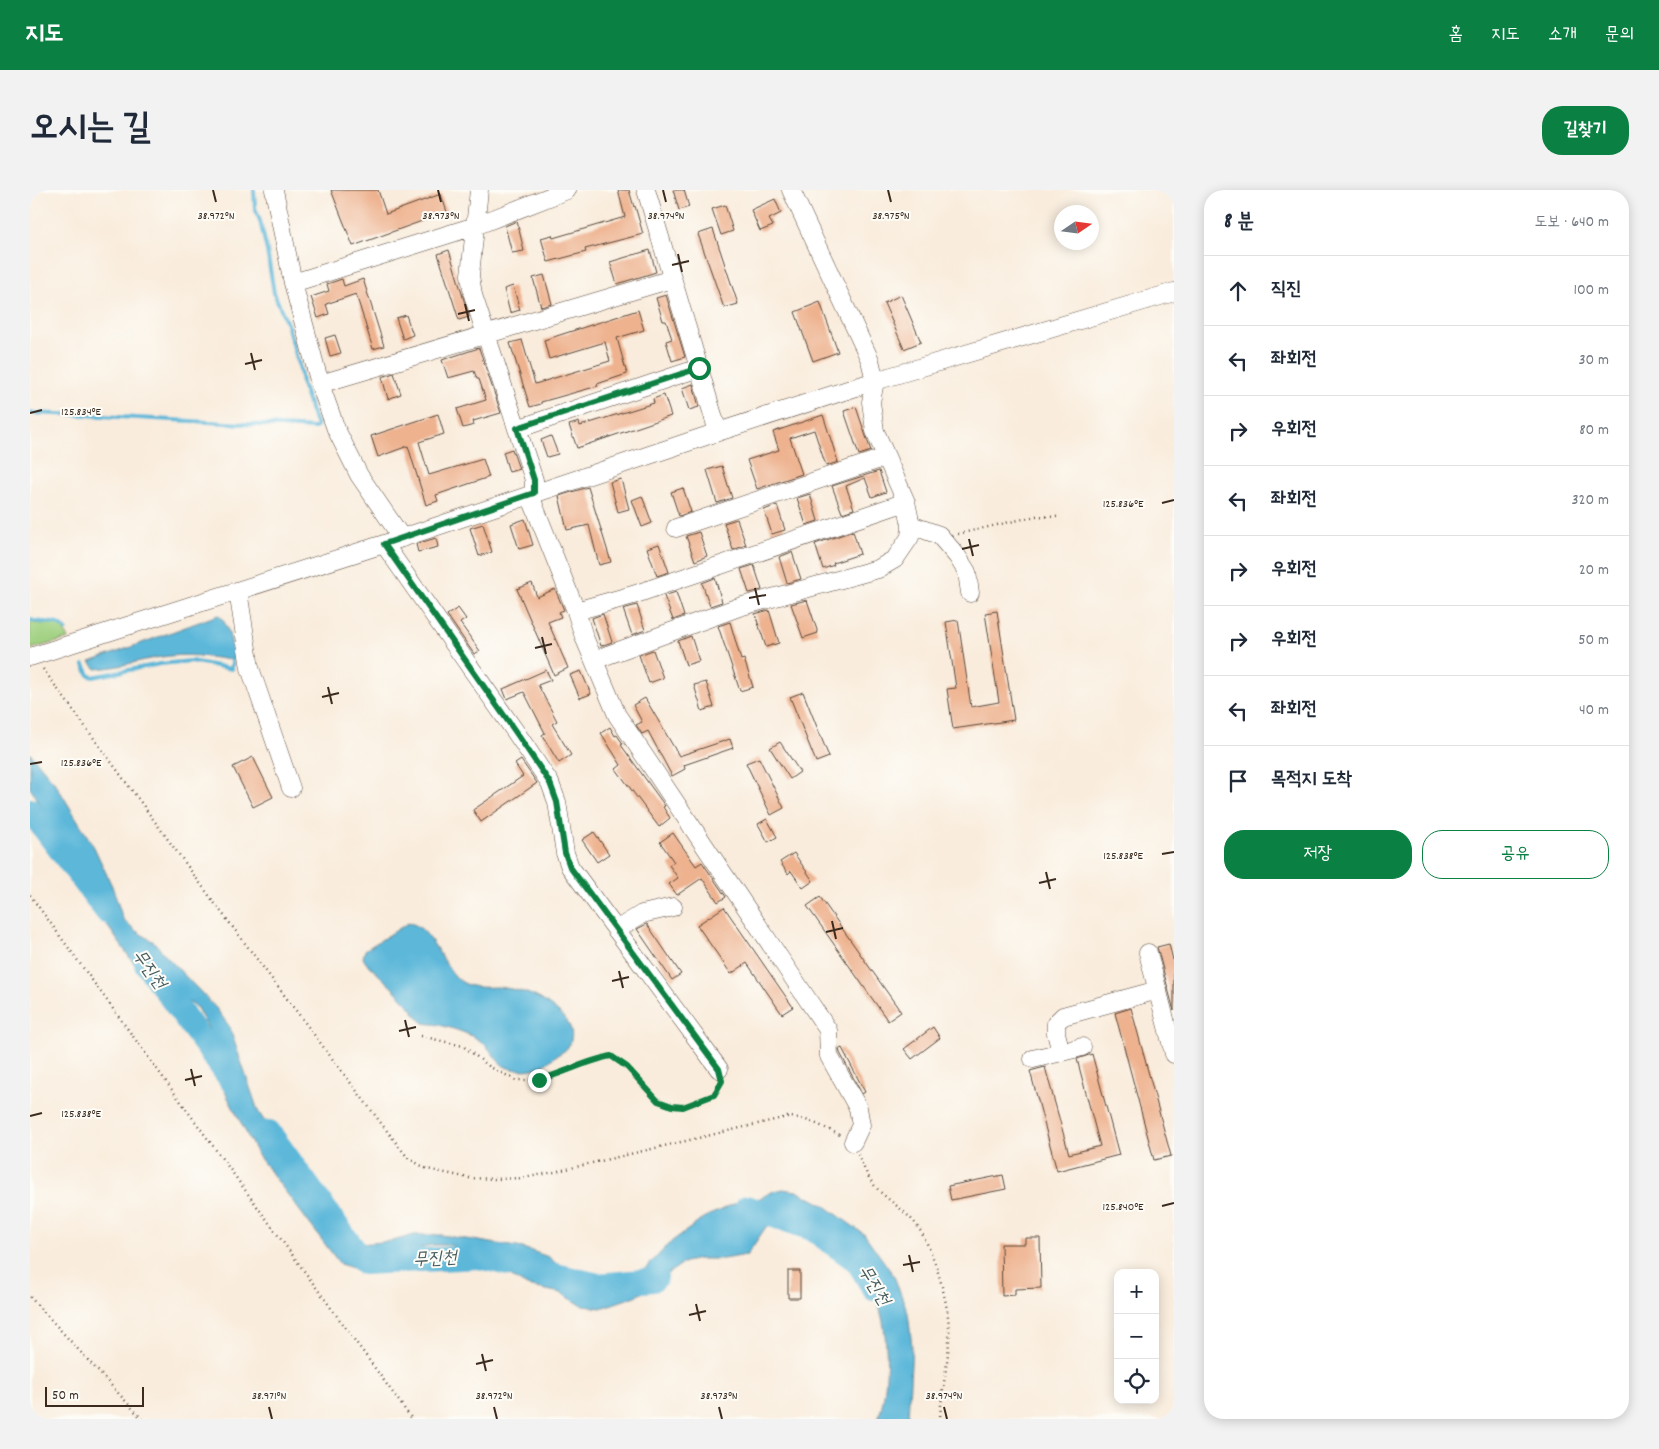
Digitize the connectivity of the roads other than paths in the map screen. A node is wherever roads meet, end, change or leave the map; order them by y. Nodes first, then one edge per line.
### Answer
1 (274, 190) edge
2 (478, 190) edge
3 (567, 190) edge
4 (646, 190) edge
5 (791, 190) edge
6 (475, 226) junction
7 (672, 280) junction
8 (293, 283) junction
9 (1174, 292) edge
10 (486, 336) junction
11 (699, 368) junction
12 (875, 381) junction
13 (320, 384) junction
14 (517, 428) junction
15 (718, 432) junction
16 (886, 457) junction
17 (534, 493) junction
18 (906, 502) junction
19 (911, 526) junction
20 (676, 528) dead end
21 (402, 538) junction
22 (384, 544) junction
23 (238, 591) junction
24 (970, 593) dead end
25 (576, 611) junction
26 (32, 657) edge
27 (594, 660) junction
28 (291, 788) dead end
29 (673, 907) dead end
30 (616, 930) junction
31 (1148, 954) dead end
32 (1158, 990) junction
33 (1082, 1047) dead end
34 (1061, 1052) junction
35 (1174, 1054) edge
36 (1033, 1058) dead end
37 (719, 1069) road end
38 (853, 1142) road end

1 - 8 street
2 - 6 street
3 - 6 street
4 - 7 street
5 - 12 street
6 - 8 street
6 - 10 street
7 - 10 street
7 - 11 street
8 - 13 street
9 - 12 street
10 - 13 street
10 - 14 street
11 - 14 street
11 - 15 street
12 - 15 street
12 - 16 street
13 - 21 street
14 - 17 street
15 - 17 street
16 - 18 street
16 - 20 street
17 - 21 street
17 - 25 street
18 - 19 street
18 - 25 street
19 - 24 street
19 - 27 street
21 - 22 street
22 - 23 street
22 - 30 street
23 - 26 street
23 - 28 street
25 - 27 street
27 - 38 street
29 - 30 street
30 - 37 street
31 - 32 street
32 - 34 street
32 - 35 street
33 - 34 street
34 - 36 street

